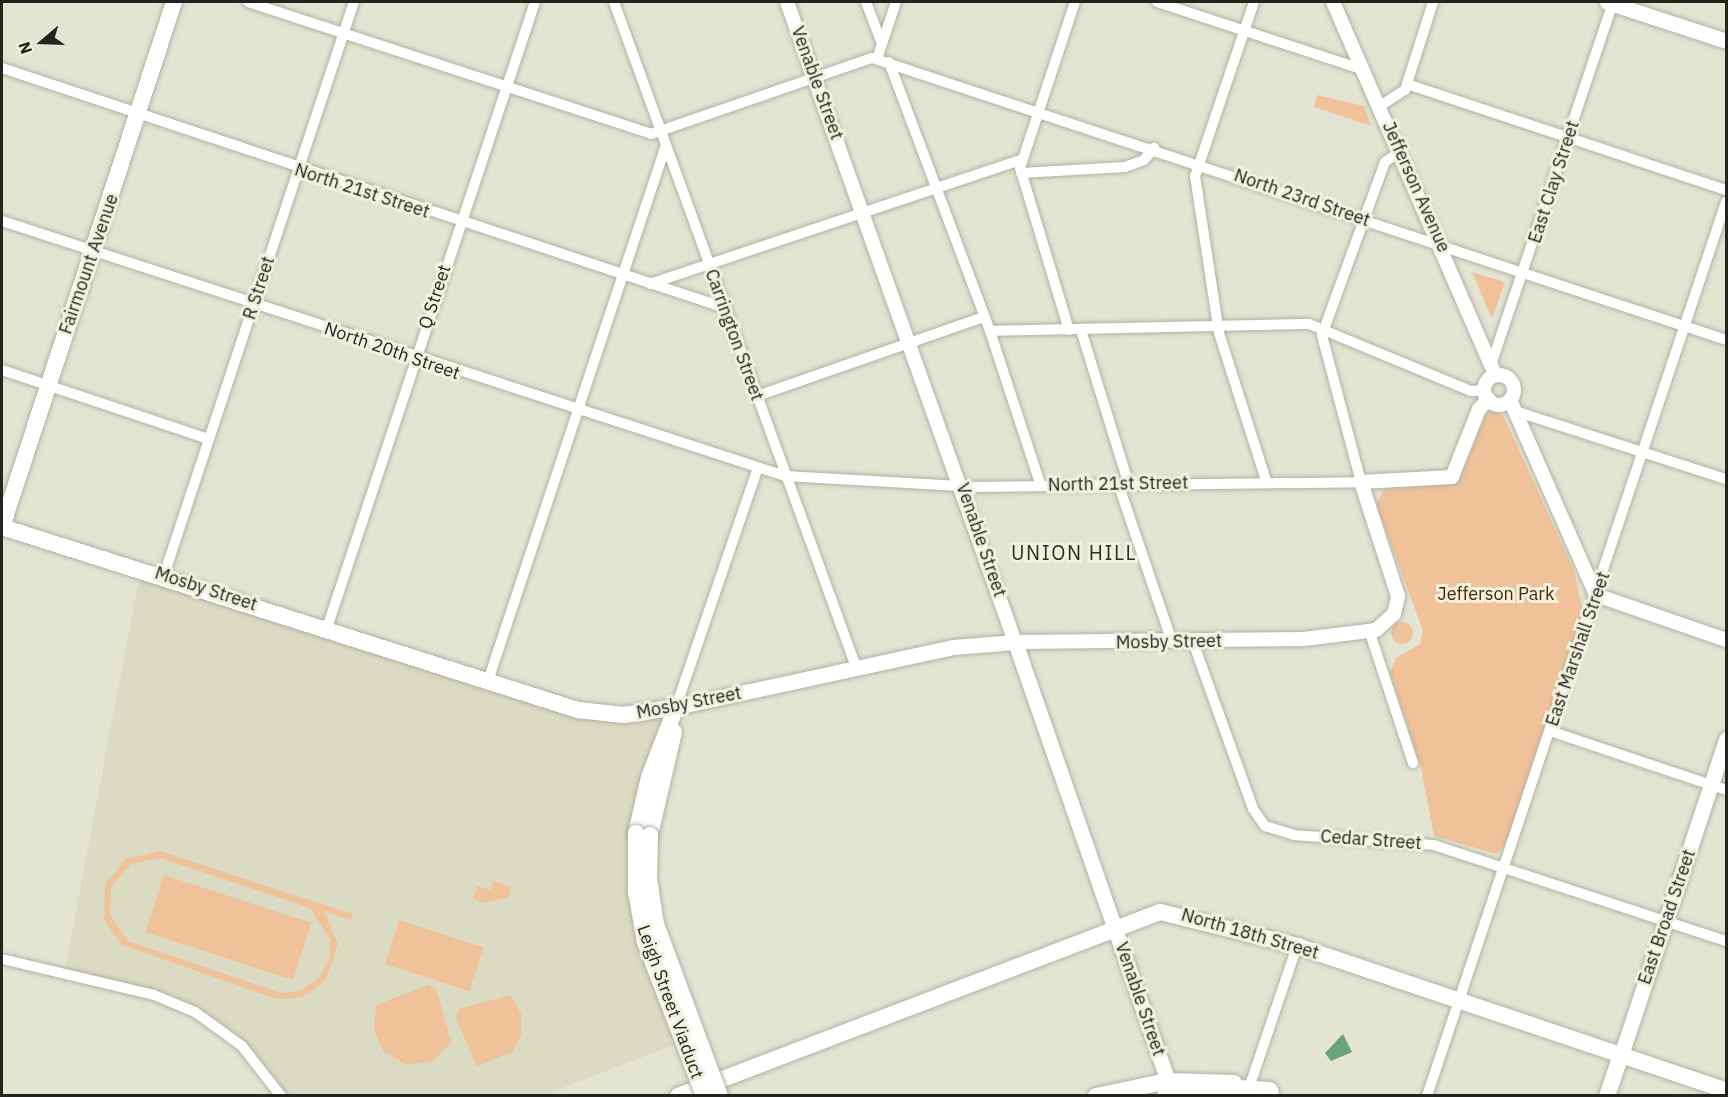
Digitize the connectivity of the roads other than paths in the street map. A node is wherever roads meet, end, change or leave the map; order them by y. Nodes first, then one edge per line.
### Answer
1 (174, 2) edge
2 (248, 2) edge
3 (354, 2) edge
4 (535, 2) edge
5 (615, 2) edge
6 (787, 2) edge
7 (866, 2) edge
8 (896, 2) edge
9 (1074, 2) edge
10 (1156, 2) edge
11 (1254, 2) edge
12 (1333, 2) edge
13 (1433, 2) edge
14 (1611, 2) edge
15 (1244, 29) junction
16 (343, 35) junction
17 (1726, 41) edge
18 (882, 44) junction
19 (877, 59) junction
20 (889, 63) junction
21 (2, 69) edge
22 (1364, 70) junction
23 (814, 76) junction
24 (1407, 84) junction
25 (506, 88) junction
26 (1380, 106) junction
27 (1039, 110) junction
28 (140, 111) junction
29 (661, 131) junction
30 (1569, 138) junction
31 (666, 145) junction
32 (1154, 148) junction
33 (1401, 151) junction
34 (1021, 160) junction
35 (1197, 163) junction
36 (298, 170) junction
37 (1021, 173) junction
38 (934, 185) junction
39 (1726, 190) edge
40 (1726, 202) edge
41 (863, 210) junction
42 (1362, 219) junction
43 (2, 221) edge
44 (459, 223) junction
45 (1441, 246) junction
46 (93, 252) junction
47 (709, 262) junction
48 (1524, 273) junction
49 (624, 278) junction
50 (650, 284) junction
51 (254, 305) junction
52 (725, 308) junction
53 (981, 318) junction
54 (1217, 324) junction
55 (1686, 326) junction
56 (1324, 328) junction
57 (1075, 330) junction
58 (990, 331) junction
59 (912, 340) junction
60 (1726, 340) edge
61 (415, 359) junction
62 (1494, 368) junction
63 (2, 370) edge
64 (47, 386) junction
65 (1487, 395) junction
66 (757, 396) junction
67 (1513, 405) junction
68 (577, 412) junction
69 (208, 439) junction
70 (1643, 452) junction
71 (757, 471) junction
72 (784, 476) junction
73 (1726, 479) edge
74 (1266, 480) junction
75 (1361, 482) junction
76 (1124, 485) junction
77 (1041, 486) junction
78 (963, 487) junction
79 (2, 527) edge
80 (164, 575) junction
81 (1596, 595) junction
82 (327, 628) junction
83 (1370, 633) junction
84 (1726, 640) edge
85 (1015, 642) junction
86 (1172, 642) junction
87 (1193, 642) junction
88 (856, 667) junction
89 (488, 681) junction
90 (676, 707) junction
91 (1550, 730) junction
92 (1726, 739) edge
93 (1413, 763) dead end
94 (1711, 785) junction
95 (1726, 790) edge
96 (643, 834) junction
97 (1505, 864) junction
98 (1666, 922) junction
99 (1114, 927) junction
100 (1726, 941) edge
101 (1297, 946) junction
102 (2, 959) edge
103 (1459, 1001) junction
104 (1621, 1055) junction
105 (1250, 1085) junction
106 (1168, 1088) edge
107 (1726, 1090) edge
108 (1275, 1094) edge
109 (281, 1095) edge
110 (678, 1095) edge
111 (704, 1095) edge
112 (720, 1095) edge
113 (1096, 1095) edge
114 (1427, 1095) edge
115 (1607, 1095) edge

1 - 28 main road, Fairmount Avenue
2 - 16 street
3 - 16 street, R Street
4 - 25 street, Q Street
5 - 29 street, Carrington Street
6 - 23 street, Venable Street
7 - 18 street
8 - 18 street
9 - 27 street
10 - 15 street
11 - 15 street
12 - 22 street, Jefferson Avenue
13 - 24 street
14 - 17 main road
14 - 30 street, East Clay Street
15 - 22 street
15 - 35 street
16 - 25 street
16 - 36 street, R Street
18 - 19 street
19 - 20 street, North 23rd Street
19 - 23 street
20 - 27 street, North 23rd Street
20 - 38 street
21 - 28 street, North 21st Street
22 - 26 street, Jefferson Avenue
23 - 29 street
23 - 41 street, Venable Street
24 - 26 street
24 - 30 street
25 - 29 street
25 - 44 street, Q Street
26 - 33 street, Jefferson Avenue
27 - 32 street, North 23rd Street
27 - 34 street
28 - 36 street, North 21st Street
28 - 46 main road, Fairmount Avenue
29 - 31 street, Carrington Street
30 - 39 street
30 - 48 street, East Clay Street
31 - 47 street, Carrington Street
31 - 49 street
32 - 35 street, North 23rd Street
32 - 37 street
33 - 42 street
33 - 45 street, Jefferson Avenue
34 - 37 street
34 - 38 street
35 - 42 street, North 23rd Street
35 - 54 street
36 - 44 street, North 21st Street
36 - 51 street, R Street
37 - 57 street
38 - 41 street
38 - 53 street
40 - 55 street, East Marshall Street
41 - 47 street
41 - 59 street, Venable Street
42 - 45 street, North 23rd Street
42 - 56 street
43 - 46 street, North 20th Street
44 - 49 street, North 21st Street
44 - 61 street, Q Street
45 - 48 street, North 23rd Street
45 - 62 street, Jefferson Avenue
46 - 51 street, North 20th Street
46 - 64 main road, Fairmount Avenue
47 - 50 street
47 - 52 street, Carrington Street
48 - 55 street, North 23rd Street
48 - 62 street, East Clay Street
49 - 50 street, North 21st Street
49 - 68 street
50 - 52 street, North 21st Street
51 - 61 street, North 20th Street
51 - 69 street, R Street
52 - 66 street, Carrington Street
53 - 58 street
53 - 59 street
54 - 56 street
54 - 57 street
54 - 74 street
55 - 60 street, North 23rd Street
55 - 70 street, East Marshall Street
56 - 65 street
56 - 75 street
57 - 58 street
57 - 76 street
58 - 77 street
59 - 66 street
59 - 78 street, Venable Street
61 - 68 street, North 20th Street
61 - 82 street, Q Street
62 - 65 street
62 - 67 street, Jefferson Avenue
63 - 64 street
64 - 69 street
64 - 79 main road, Fairmount Avenue
65 - 67 street
65 - 75 street, North 21st Street
66 - 72 street, Carrington Street
67 - 70 street
67 - 81 street
68 - 71 street, North 20th Street
68 - 89 street
69 - 80 street, R Street
70 - 73 street
70 - 81 street, East Marshall Street
71 - 72 street, North 20th Street
71 - 90 street
72 - 78 street, North 21st Street
72 - 88 street, Carrington Street
74 - 75 street, North 21st Street
74 - 76 street, North 21st Street
75 - 83 street
76 - 77 street, North 21st Street
76 - 86 street
77 - 78 street, North 21st Street
78 - 85 street, Venable Street
79 - 80 main road, Mosby Street
80 - 82 main road, Mosby Street
81 - 84 street
81 - 91 street, East Marshall Street
82 - 89 main road, Mosby Street
83 - 87 street, Mosby Street
83 - 93 street
85 - 86 street, Mosby Street
85 - 88 main road, Mosby Street
85 - 99 main road, Venable Street
86 - 87 street, Mosby Street
87 - 97 street, Cedar Street
88 - 90 main road, Mosby Street
89 - 90 main road, Mosby Street
90 - 96 main road, Leigh Street Viaduct
91 - 94 street
91 - 97 street, East Marshall Street
92 - 94 main road, East Broad Street
94 - 95 street
94 - 98 main road, East Broad Street
96 - 111 main road, Leigh Street Viaduct, bridge
96 - 112 main road, Leigh Street Viaduct, bridge
97 - 98 street, Cedar Street
97 - 103 street, East Marshall Street
98 - 100 street, Cedar Street
98 - 104 main road, East Broad Street
99 - 101 main road, North 18th Street
99 - 106 main road, Venable Street
99 - 110 main road, North 18th Street
101 - 103 main road, North 18th Street
101 - 105 street
102 - 109 street
103 - 104 main road, North 18th Street
103 - 114 street, East Marshall Street
104 - 107 main road, North 18th Street
104 - 115 main road, East Broad Street
105 - 106 main road
105 - 108 main road
106 - 108 highway
106 - 113 main road

